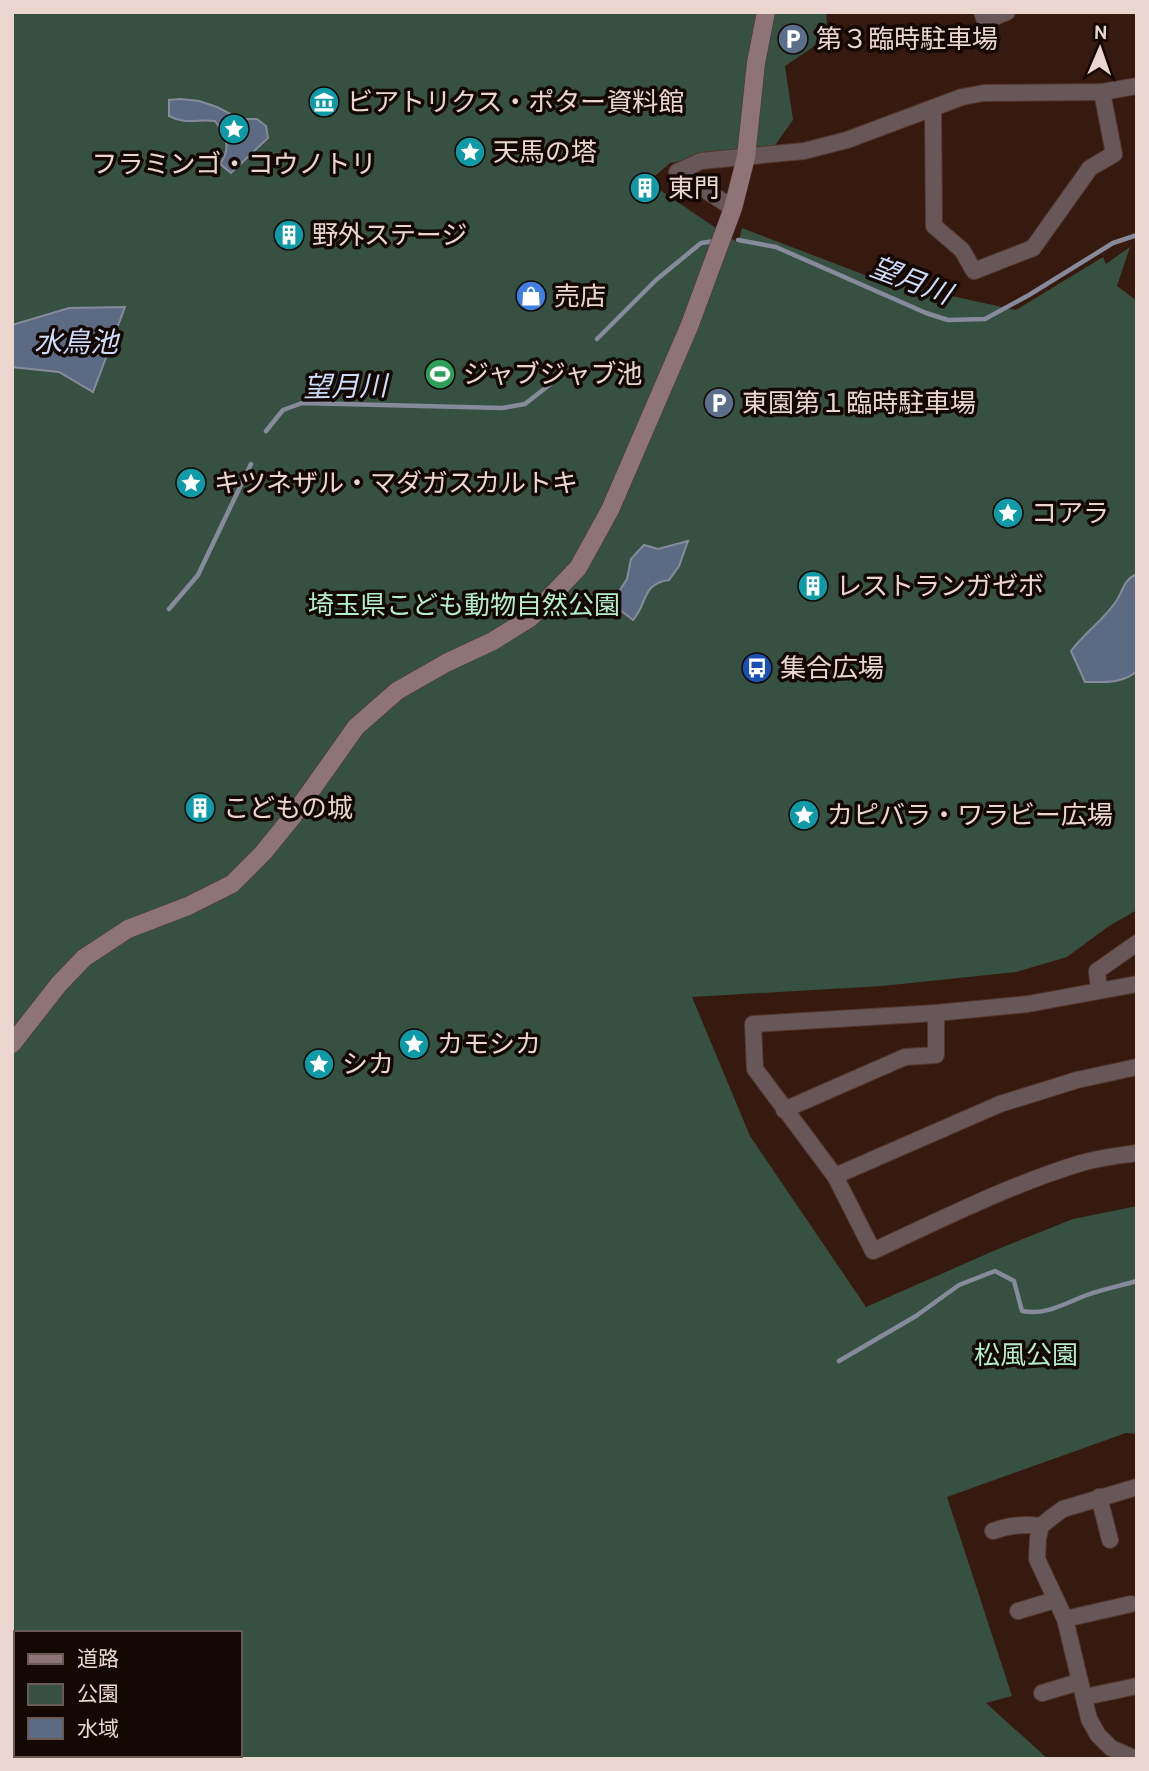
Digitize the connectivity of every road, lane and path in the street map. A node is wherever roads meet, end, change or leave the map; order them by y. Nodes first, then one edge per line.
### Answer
1 (766, 12) edge
2 (982, 12) edge
3 (1007, 12) edge
4 (1137, 86) edge
5 (1102, 92) junction
6 (933, 108) junction
7 (746, 157) junction
8 (733, 208) junction
9 (1137, 943) edge
10 (1137, 984) edge
11 (1099, 990) junction
12 (936, 1013) junction
13 (12, 1044) edge
14 (1137, 1067) edge
15 (784, 1110) junction
16 (1137, 1153) edge
17 (835, 1176) junction
18 (1137, 1487) edge
19 (1099, 1497) junction
20 (1041, 1526) junction
21 (993, 1531) dead end
22 (1111, 1540) dead end
23 (1055, 1601) junction
24 (1131, 1604) dead end
25 (1018, 1611) dead end
26 (1065, 1619) junction
27 (1137, 1686) edge
28 (1082, 1689) junction
29 (1042, 1693) dead end
30 (1136, 1759) edge

1 - 7 street
2 - 3 street
4 - 5 street
5 - 6 street
5 - 6 street
6 - 7 street
7 - 8 street
7 - 8 street
8 - 13 street
9 - 11 street
10 - 11 street
11 - 12 street
12 - 15 street
12 - 15 street
14 - 17 street
15 - 17 street
16 - 17 street
18 - 19 street
19 - 20 street
19 - 22 street
20 - 21 street
20 - 23 street
23 - 25 street
23 - 26 street
24 - 26 street
26 - 28 street
27 - 28 street
28 - 29 street
28 - 30 street

